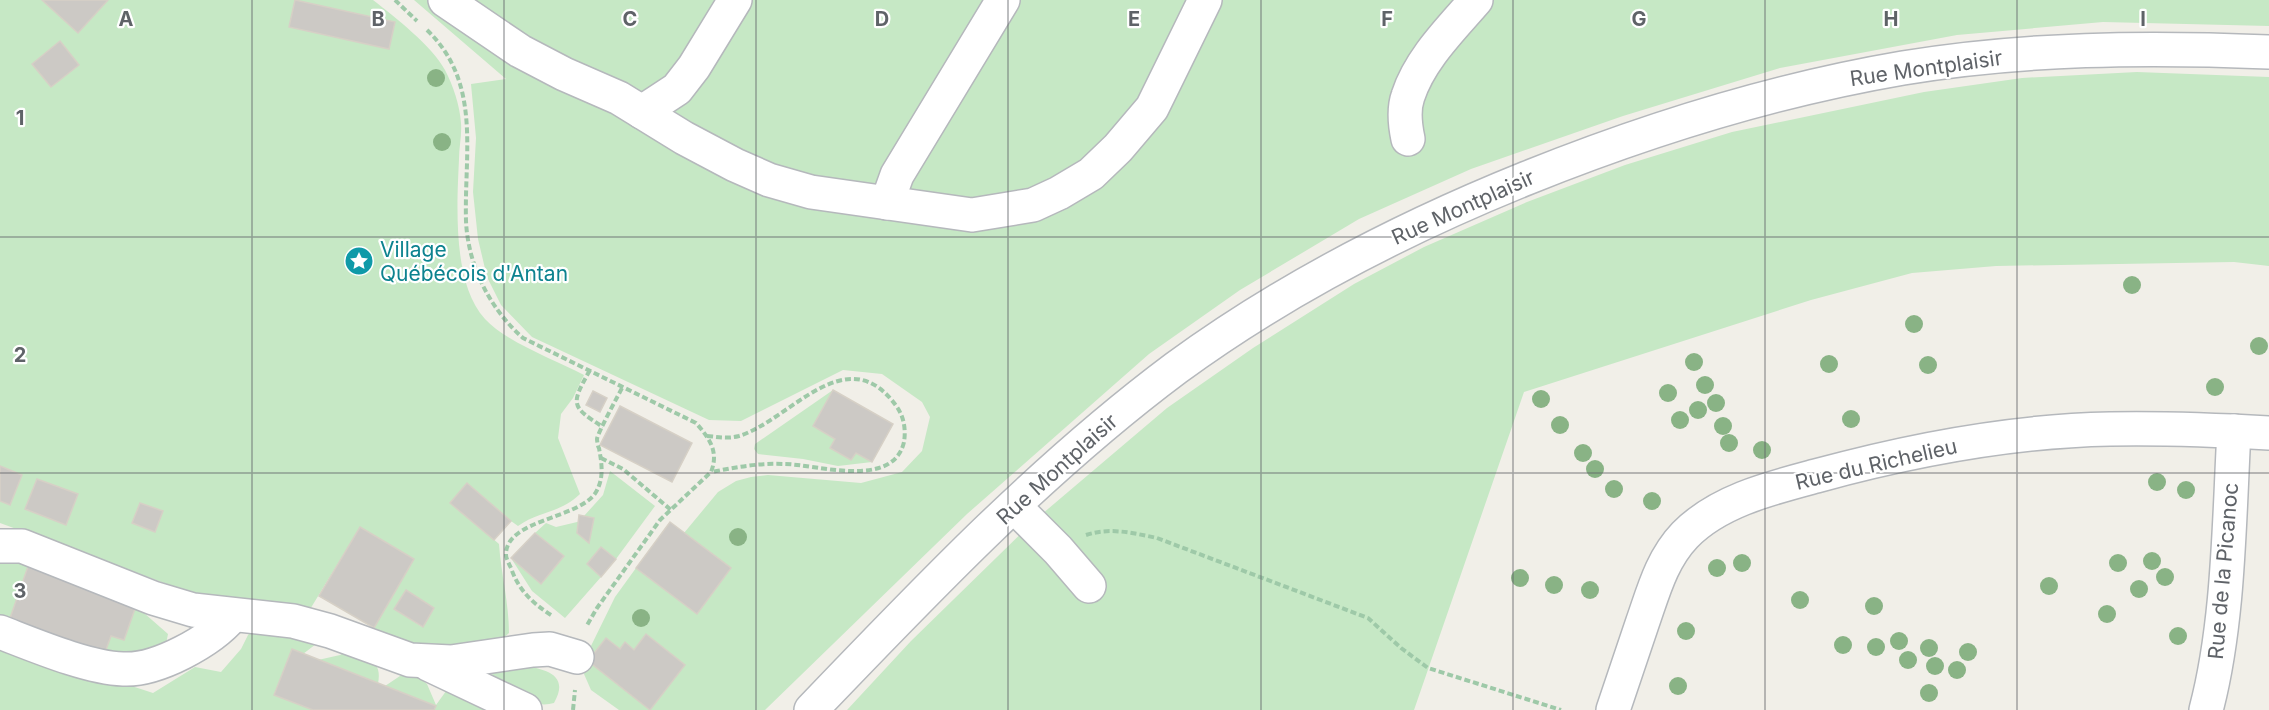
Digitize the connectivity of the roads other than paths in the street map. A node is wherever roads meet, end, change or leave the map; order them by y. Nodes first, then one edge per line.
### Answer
1 (445, 0) edge
2 (735, 0) edge
3 (1003, 0) edge
4 (1205, 0) edge
5 (1476, 0) edge
6 (482, 11) edge
7 (2269, 52) edge
8 (642, 112) junction
9 (1408, 139) dead end
10 (886, 203) junction
11 (2234, 431) junction
12 (2269, 433) edge
13 (1014, 506) junction
14 (0, 546) edge
15 (1089, 586) dead end
16 (232, 616) junction
17 (0, 632) edge
18 (577, 657) road end
19 (424, 662) junction
20 (525, 710) edge
21 (811, 710) edge
22 (1613, 710) edge
23 (2206, 710) edge

1 - 6 street
2 - 8 street
3 - 10 street
4 - 10 street
5 - 9 street
6 - 8 street
7 - 13 street, Rue Montplaisir
8 - 10 street
11 - 12 street, Rue du Richelieu
11 - 22 street, Rue du Richelieu
11 - 23 street, Rue de la Picanoc
13 - 15 street
13 - 21 street, Rue Montplaisir
14 - 16 street
16 - 17 street
16 - 19 street
18 - 19 street
19 - 20 street

